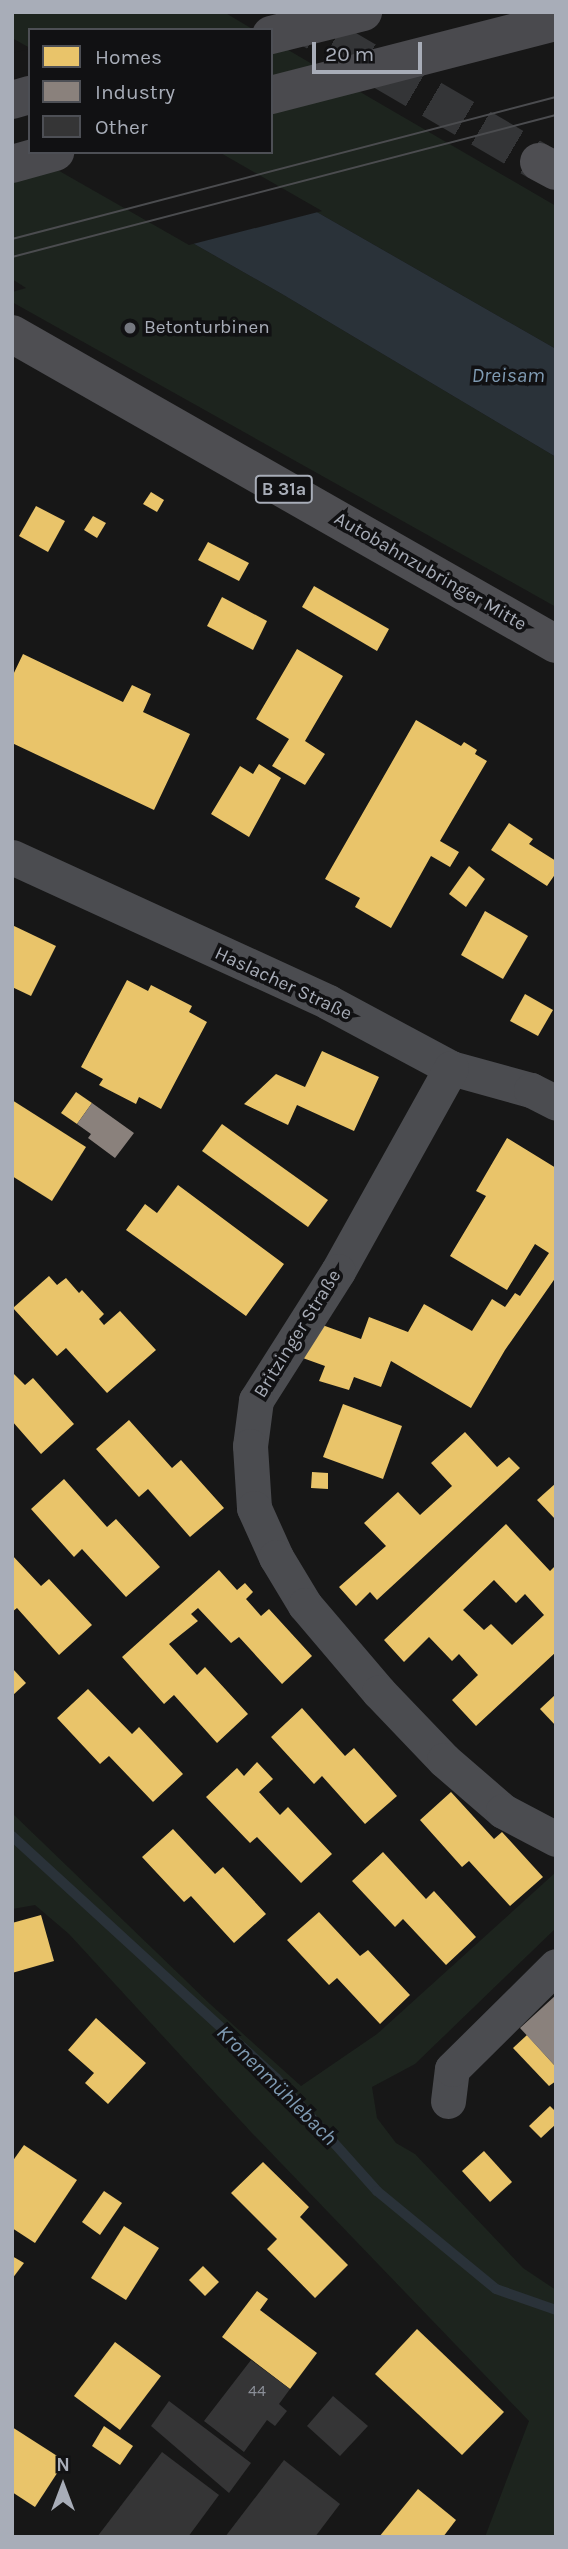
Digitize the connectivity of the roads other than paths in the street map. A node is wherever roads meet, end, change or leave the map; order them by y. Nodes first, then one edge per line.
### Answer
1 (363, 12) edge
2 (556, 22) edge
3 (273, 34) edge
4 (273, 94) edge
5 (48, 154) edge
6 (12, 164) edge
7 (12, 334) edge
8 (556, 644) edge
9 (12, 857) edge
10 (451, 1068) junction
11 (556, 1103) edge
12 (556, 1839) edge
13 (556, 1966) edge
14 (448, 2101) dead end

1 - 3 main road, bridge
2 - 4 main road, bridge
5 - 6 main road
7 - 8 highway, Autobahnzubringer Mitte / B 31a
9 - 10 street, Haslacher Straße
10 - 11 street, Haslacher Straße
10 - 12 street, Britzinger Straße
13 - 14 street

